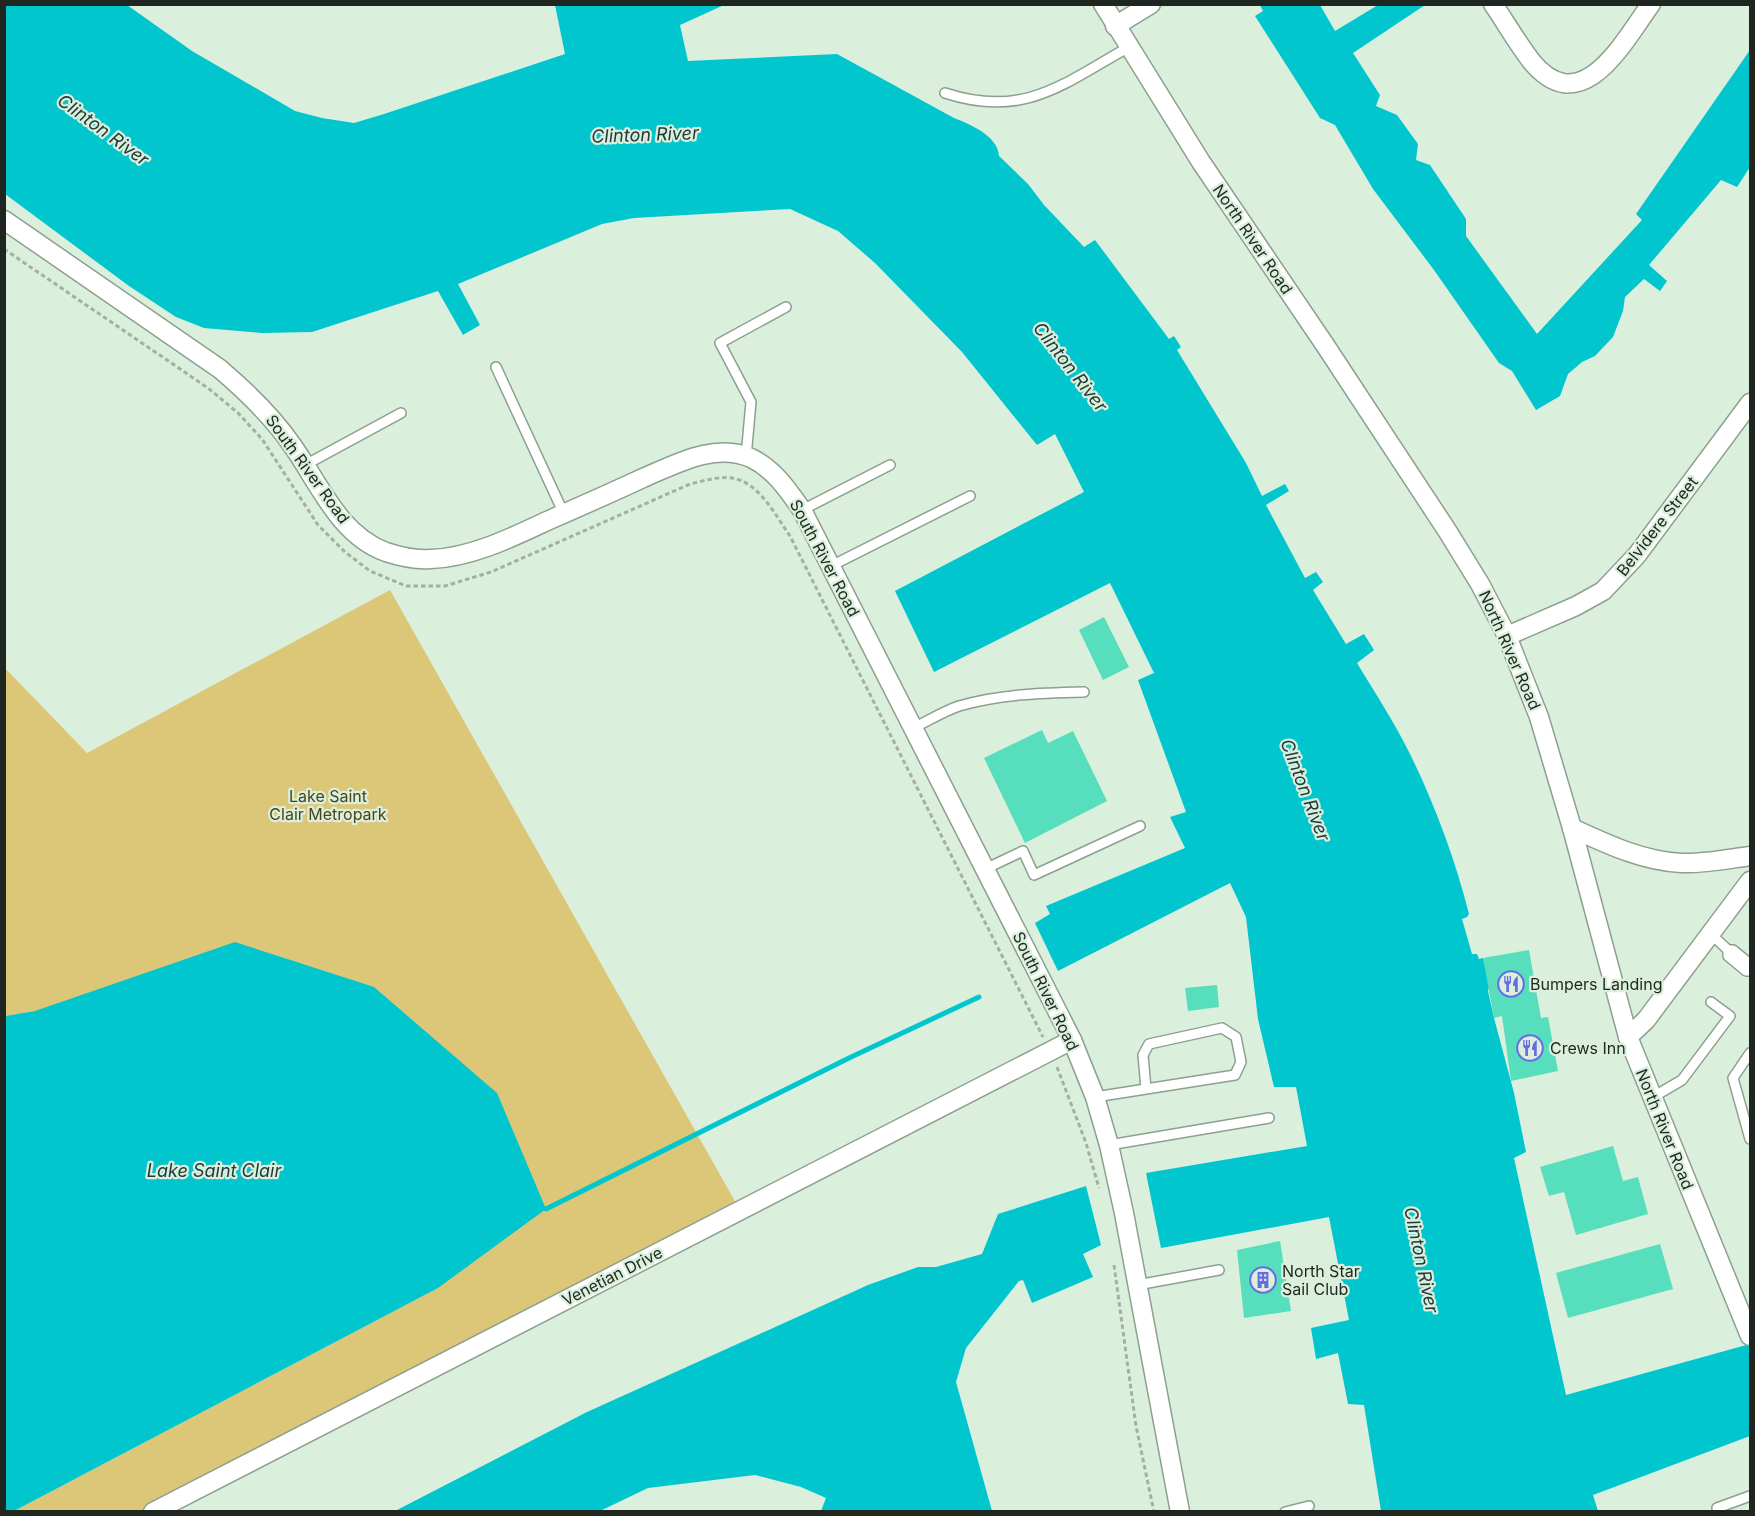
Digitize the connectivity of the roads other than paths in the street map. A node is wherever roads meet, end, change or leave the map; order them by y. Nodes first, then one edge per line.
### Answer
1 (1102, 4) edge
2 (1151, 4) edge
3 (1493, 4) edge
4 (1651, 4) edge
5 (1115, 26) junction
6 (1129, 47) junction
7 (945, 93) dead end
8 (4, 220) edge
9 (786, 307) dead end
10 (496, 367) dead end
11 (1750, 403) edge
12 (401, 413) dead end
13 (746, 457) junction
14 (305, 465) junction
15 (890, 465) dead end
16 (970, 496) dead end
17 (802, 510) junction
18 (564, 514) junction
19 (831, 566) junction
20 (1507, 636) junction
21 (1084, 692) dead end
22 (913, 728) junction
23 (1140, 826) dead end
24 (1572, 828) junction
25 (1750, 856) edge
26 (985, 869) junction
27 (1750, 881) edge
28 (1711, 934) junction
29 (1728, 950) junction
30 (1750, 964) edge
31 (1750, 971) edge
32 (1711, 1002) dead end
33 (1628, 1037) junction
34 (1072, 1040) junction
35 (1750, 1053) edge
36 (1146, 1089) junction
37 (1095, 1097) junction
38 (1653, 1097) junction
39 (1269, 1118) dead end
40 (1750, 1139) edge
41 (1109, 1145) junction
42 (1219, 1270) dead end
43 (1137, 1285) junction
44 (1749, 1333) edge
45 (1750, 1496) edge
46 (1310, 1506) dead end
47 (1717, 1508) dead end
48 (153, 1512) edge
49 (1180, 1512) edge
50 (1285, 1512) edge

1 - 5 street, North River Road
2 - 5 street
3 - 4 street
5 - 6 street, North River Road
6 - 7 lane
6 - 20 street, North River Road
8 - 14 street, South River Road
9 - 13 lane
10 - 18 lane
11 - 20 street, Belvidere Street
12 - 14 lane
13 - 17 street, South River Road
13 - 18 street, South River Road
14 - 18 street, South River Road
15 - 17 lane
16 - 19 lane
17 - 19 street, South River Road
19 - 22 street, South River Road
20 - 24 street, North River Road
21 - 22 lane
22 - 26 street, South River Road
23 - 26 lane
24 - 25 street
24 - 33 street, North River Road
26 - 34 street, South River Road
27 - 28 street
28 - 29 lane
28 - 33 street
29 - 30 lane
29 - 31 lane
32 - 38 lane
33 - 38 street, North River Road
34 - 37 street, South River Road
34 - 48 street, Venetian Drive
35 - 40 lane
36 - 36 lane
36 - 37 lane
37 - 41 street, South River Road
38 - 44 street, North River Road
39 - 41 lane
41 - 43 street, South River Road
42 - 43 lane
43 - 49 street, South River Road
45 - 47 lane
46 - 50 lane

